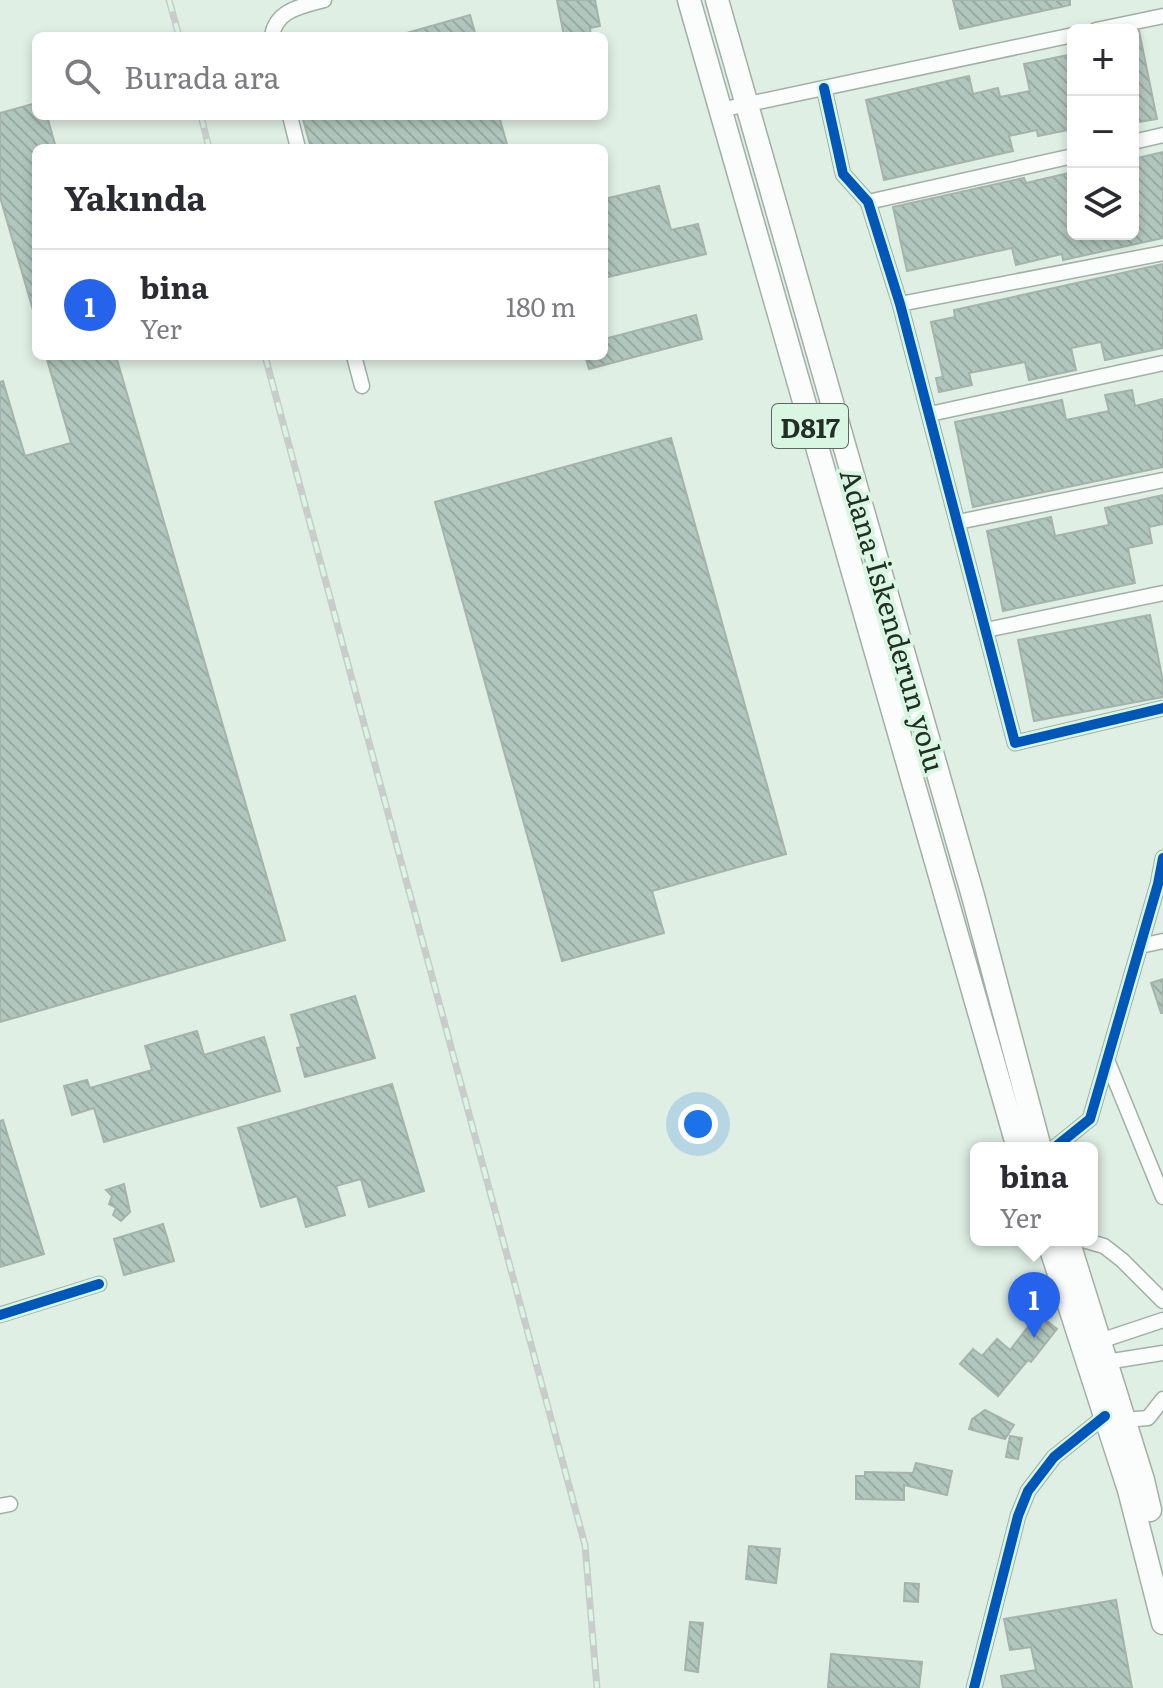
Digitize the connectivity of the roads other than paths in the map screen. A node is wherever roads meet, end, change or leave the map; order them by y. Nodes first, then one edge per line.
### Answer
1 (324, 0) edge
2 (689, 0) edge
3 (717, 0) edge
4 (1163, 16) edge
5 (1125, 24) edge
6 (273, 32) edge
7 (1067, 36) edge
8 (824, 88) junction
9 (747, 104) junction
10 (720, 110) junction
11 (291, 120) edge
12 (1163, 135) edge
13 (1139, 141) edge
14 (297, 144) edge
15 (1067, 157) edge
16 (868, 202) junction
17 (1163, 253) edge
18 (900, 304) junction
19 (355, 360) edge
20 (1163, 363) edge
21 (362, 386) dead end
22 (930, 414) junction
23 (1163, 480) edge
24 (958, 522) junction
25 (1163, 593) edge
26 (986, 630) junction
27 (1163, 708) edge
28 (1163, 858) edge
29 (1163, 941) edge
30 (1140, 946) junction
31 (1107, 1060) junction
32 (1016, 1142) edge
33 (1038, 1142) edge
34 (1061, 1142) edge
35 (1162, 1193) edge
36 (1098, 1244) edge
37 (1050, 1246) edge
38 (1070, 1246) edge
39 (99, 1284) dead end
40 (1163, 1301) edge
41 (0, 1315) edge
42 (1163, 1320) edge
43 (1103, 1351) junction
44 (1163, 1353) edge
45 (1163, 1399) edge
46 (1115, 1418) junction
47 (1163, 1562) edge
48 (1163, 1623) edge
49 (974, 1688) edge

1 - 6 street
2 - 10 highway, D817
3 - 9 highway, Adana-İskenderun yolu / D817
4 - 5 street
7 - 8 street
8 - 9 street
8 - 16 street
9 - 10 street
9 - 33 highway, Adana-İskenderun yolu / D817
10 - 32 highway, D817
11 - 14 street
12 - 13 street
15 - 16 street
16 - 18 street
17 - 18 street
18 - 22 street
19 - 21 street
20 - 22 street
22 - 24 street
23 - 24 street
24 - 26 street
25 - 26 street
26 - 27 street
28 - 30 street
29 - 30 street
30 - 31 street
31 - 34 street
31 - 35 street
36 - 40 street
37 - 46 highway
38 - 43 highway
39 - 41 street
42 - 43 street
43 - 44 street
43 - 46 highway
45 - 46 street
46 - 47 highway
46 - 48 highway
46 - 49 street

